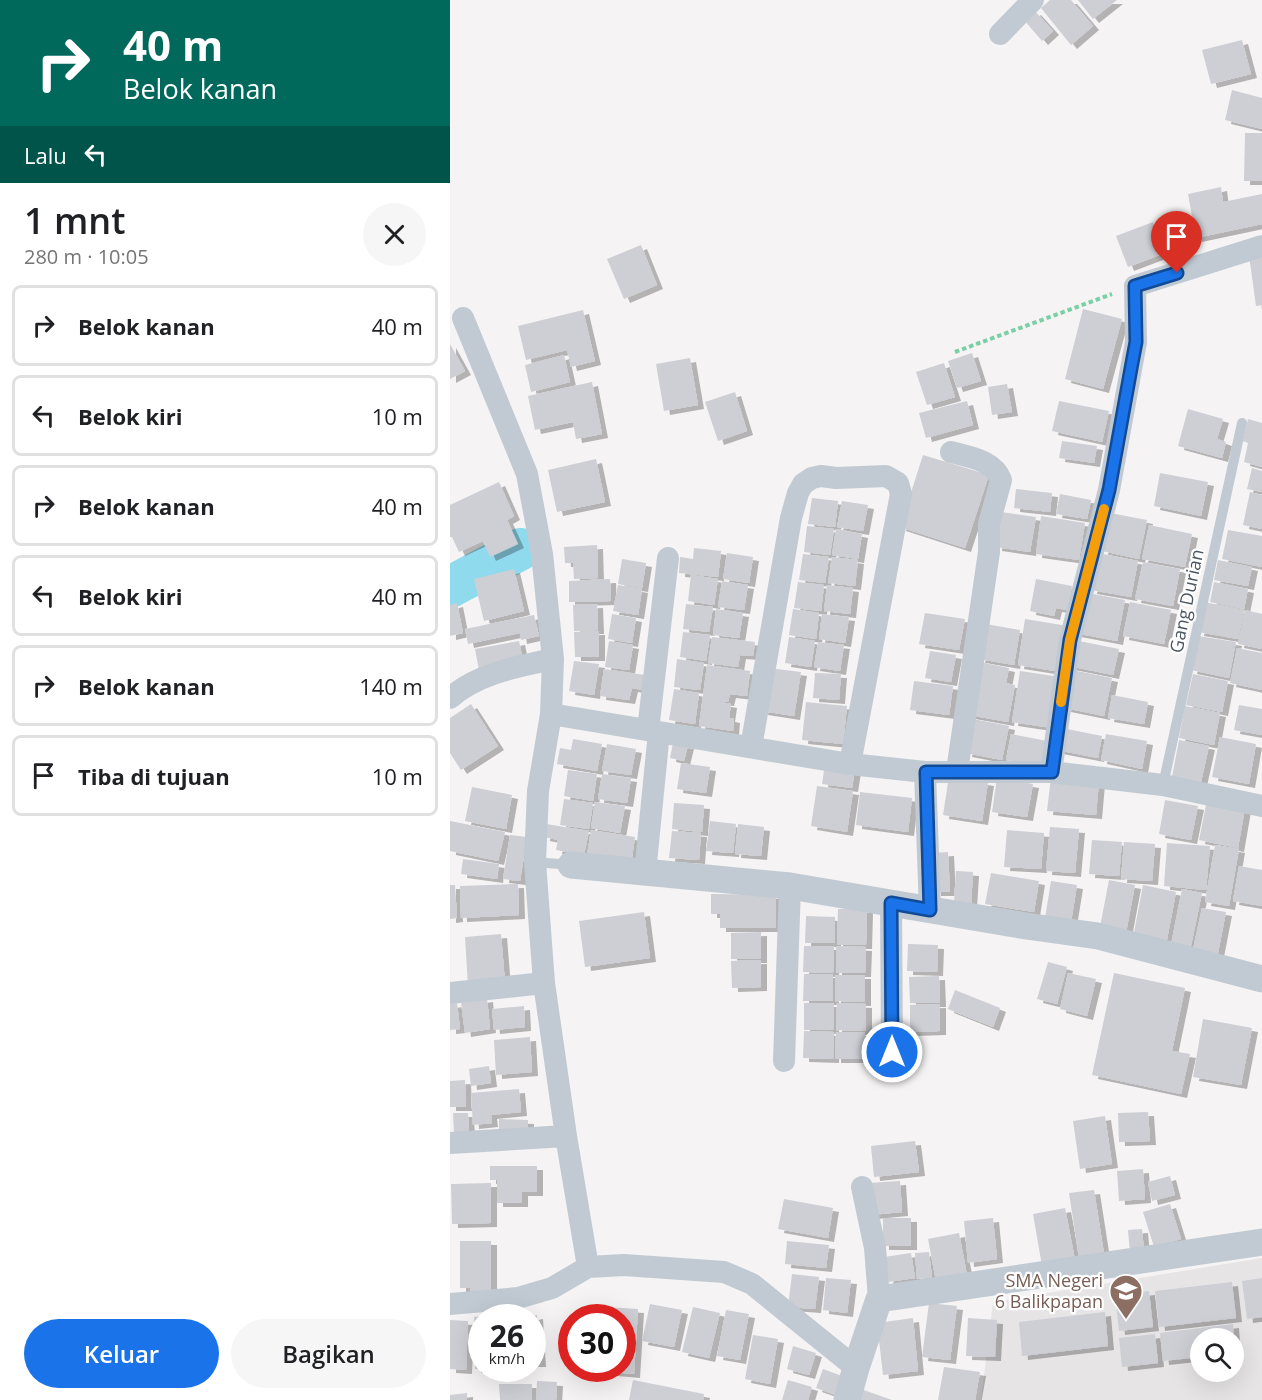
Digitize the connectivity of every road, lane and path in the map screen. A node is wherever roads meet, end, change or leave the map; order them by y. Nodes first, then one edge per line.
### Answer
1 (1033, 0) edge
2 (1000, 34) dead end
3 (1262, 246) edge
4 (1135, 286) junction
5 (463, 318) dead end
6 (956, 352) dead end
7 (1242, 423) dead end
8 (951, 452) dead end
9 (668, 558) dead end
10 (553, 658) junction
11 (450, 698) edge
12 (551, 714) junction
13 (654, 731) junction
14 (750, 747) junction
15 (850, 764) junction
16 (957, 771) junction
17 (926, 772) junction
18 (1052, 772) junction
19 (1163, 785) junction
20 (1262, 806) edge
21 (535, 862) junction
22 (571, 865) joint
23 (645, 873) junction
24 (790, 886) junction
25 (891, 903) junction
26 (930, 910) junction
27 (1262, 979) edge
28 (544, 983) junction
29 (450, 993) edge
30 (892, 1052) dead end
31 (784, 1061) dead end
32 (566, 1136) junction
33 (450, 1143) edge
34 (862, 1187) dead end
35 (1262, 1242) edge
36 (588, 1267) junction
37 (879, 1299) junction
38 (450, 1304) edge
39 (856, 1368) junction
40 (847, 1400) edge

1 - 2 street
3 - 4 street
4 - 6 path
4 - 18 street
5 - 10 street
7 - 19 lane, Gang Durian
8 - 16 street
9 - 13 street
10 - 11 street
10 - 12 street
12 - 13 street
12 - 21 street
13 - 14 street
13 - 23 street
14 - 15 street
14 - 15 street
15 - 17 street
16 - 17 street
16 - 18 street
17 - 26 street
18 - 19 street
19 - 20 street
21 - 22 lane
21 - 28 street
22 - 23 street
23 - 24 street
24 - 25 street
24 - 31 street
25 - 26 street
25 - 30 street
26 - 27 street
28 - 29 street
28 - 32 street
32 - 33 street
32 - 36 street
34 - 37 street
35 - 37 street
36 - 38 street
36 - 39 street
37 - 39 street
39 - 40 street

